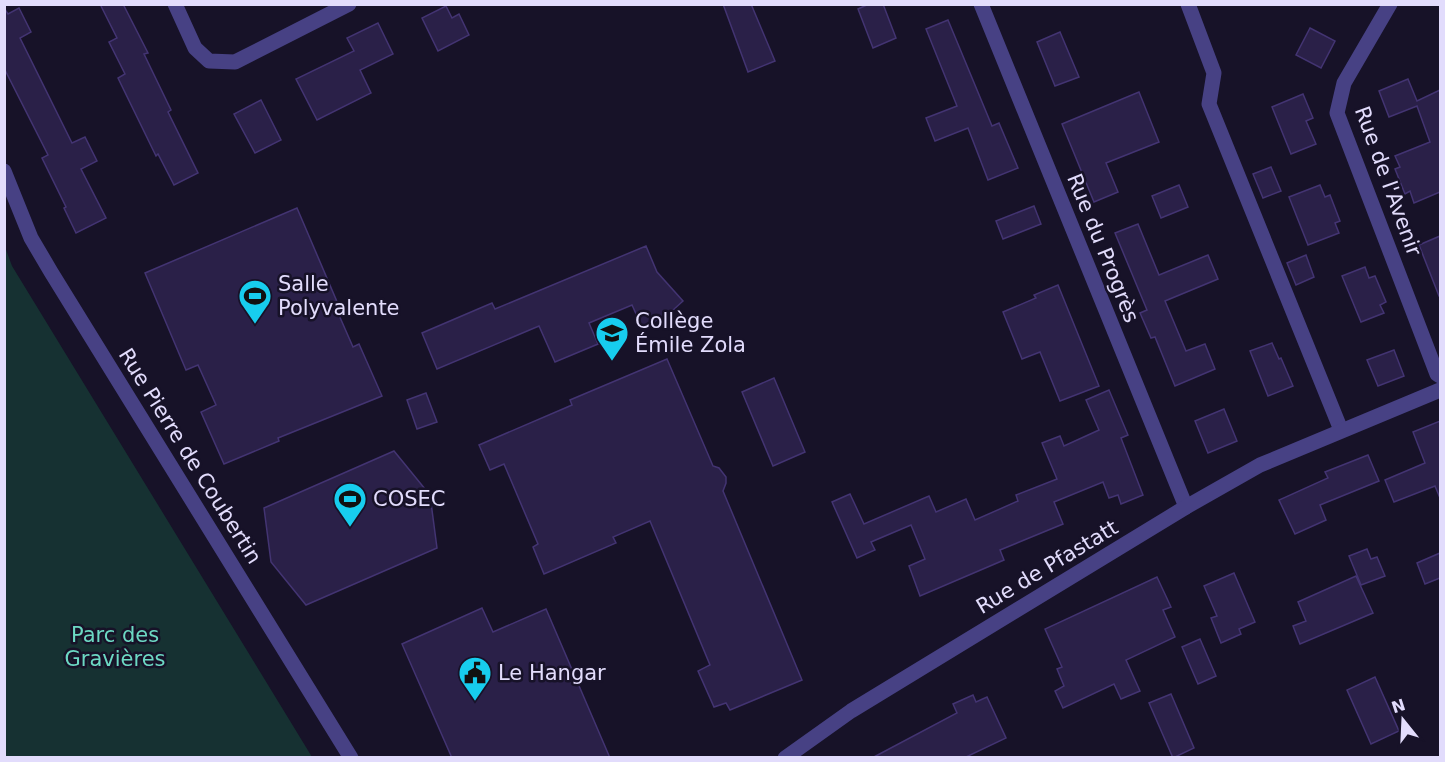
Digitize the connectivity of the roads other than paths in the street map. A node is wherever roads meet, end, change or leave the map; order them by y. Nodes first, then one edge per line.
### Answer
1 (175, 4) edge
2 (349, 4) edge
3 (981, 4) edge
4 (1188, 4) edge
5 (1390, 4) edge
6 (4, 171) edge
7 (1440, 376) edge
8 (1440, 390) edge
9 (1341, 430) junction
10 (1186, 507) junction
11 (351, 758) edge
12 (785, 758) edge

1 - 2 street
3 - 10 street, Rue du Progrès
4 - 9 street
5 - 7 street, Rue de l'Avenir
6 - 11 street, Rue Pierre de Coubertin
8 - 9 street, Rue de Pfastatt
9 - 10 street, Rue de Pfastatt
10 - 12 street, Rue de Pfastatt

